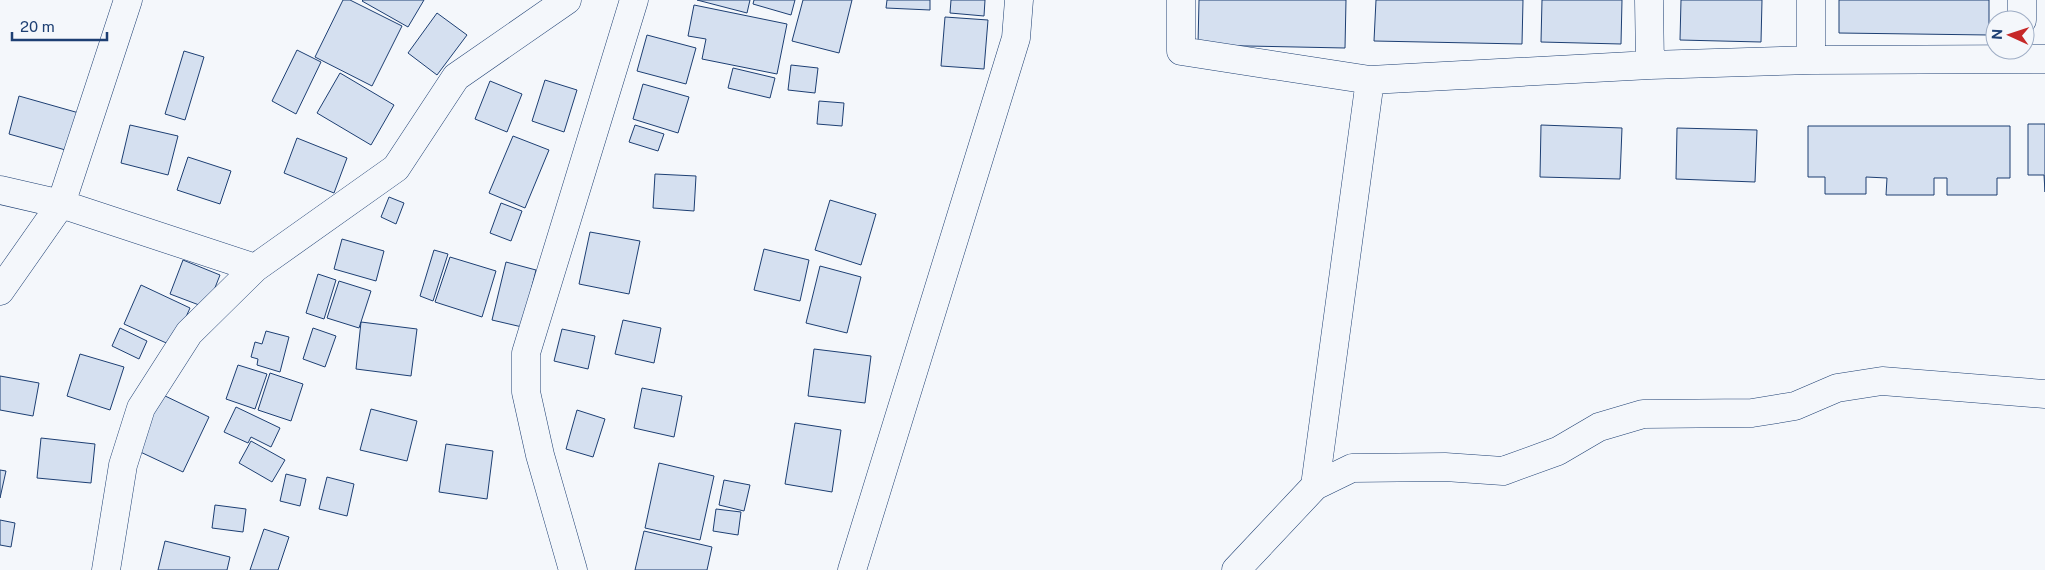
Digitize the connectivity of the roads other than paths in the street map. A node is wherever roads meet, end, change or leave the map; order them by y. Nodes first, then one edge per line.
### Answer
1 (128, 0) edge
2 (567, 0) edge
3 (634, 0) edge
4 (1019, 0) edge
5 (1181, 0) edge
6 (1649, 0) edge
7 (1811, 0) edge
8 (1985, 58) edge
9 (1811, 60) junction
10 (1650, 65) junction
11 (1370, 80) junction
12 (0, 190) edge
13 (61, 204) junction
14 (255, 268) junction
15 (0, 291) edge
16 (2045, 394) edge
17 (1315, 486) junction
18 (106, 570) edge
19 (574, 570) edge
20 (852, 570) edge
21 (1236, 570) edge

1 - 13 street
2 - 14 street
3 - 19 street
4 - 20 street
5 - 11 street
6 - 10 street
7 - 9 street
8 - 9 street
9 - 10 street
10 - 11 street
11 - 17 street
12 - 13 street
13 - 14 street
13 - 15 street
14 - 18 street
16 - 17 street
17 - 21 street

